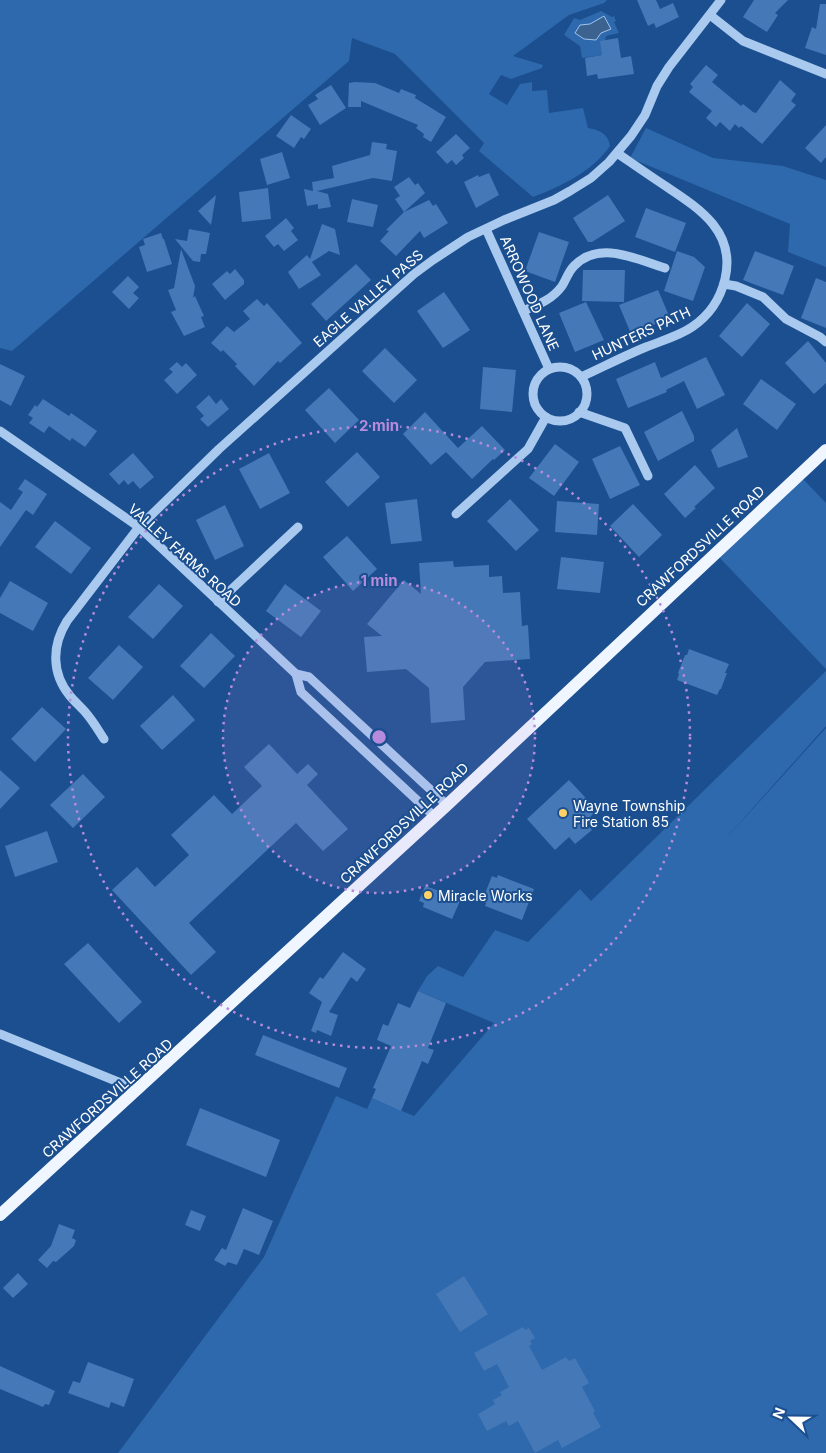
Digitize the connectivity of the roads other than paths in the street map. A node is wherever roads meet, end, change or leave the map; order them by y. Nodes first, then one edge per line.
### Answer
1 (721, 0) edge
2 (710, 15) junction
3 (826, 74) edge
4 (616, 153) junction
5 (486, 229) junction
6 (665, 268) dead end
7 (724, 284) junction
8 (523, 311) junction
9 (826, 342) edge
10 (549, 369) junction
11 (581, 377) junction
12 (580, 412) junction
13 (546, 417) junction
14 (0, 431) edge
15 (826, 450) edge
16 (648, 476) dead end
17 (456, 514) dead end
18 (138, 527) junction
19 (298, 527) dead end
20 (218, 602) junction
21 (296, 674) junction
22 (104, 739) dead end
23 (447, 804) junction
24 (434, 816) junction
25 (0, 1034) edge
26 (138, 1090) junction
27 (0, 1215) edge

1 - 2 street, EAGLE VALLEY PASS
2 - 3 street
2 - 4 street, EAGLE VALLEY PASS
4 - 5 street, EAGLE VALLEY PASS
4 - 7 street, HUNTERS PATH
5 - 8 street, ARROWOOD LANE
5 - 18 street, EAGLE VALLEY PASS
6 - 8 street
7 - 9 street
7 - 11 street, HUNTERS PATH
8 - 10 street, ARROWOOD LANE
10 - 11 street
10 - 13 street
11 - 12 street
12 - 13 street
12 - 16 street
13 - 17 street
14 - 18 street, VALLEY FARMS ROAD
15 - 23 main road, CRAWFORDSVILLE ROAD
18 - 20 street, VALLEY FARMS ROAD
18 - 22 street, EAGLE VALLEY PASS
19 - 20 street
20 - 21 street, VALLEY FARMS ROAD
21 - 23 street, VALLEY FARMS ROAD
21 - 24 street, VALLEY FARMS ROAD
23 - 24 main road, CRAWFORDSVILLE ROAD
24 - 26 main road, CRAWFORDSVILLE ROAD
25 - 26 street
26 - 27 main road, CRAWFORDSVILLE ROAD

